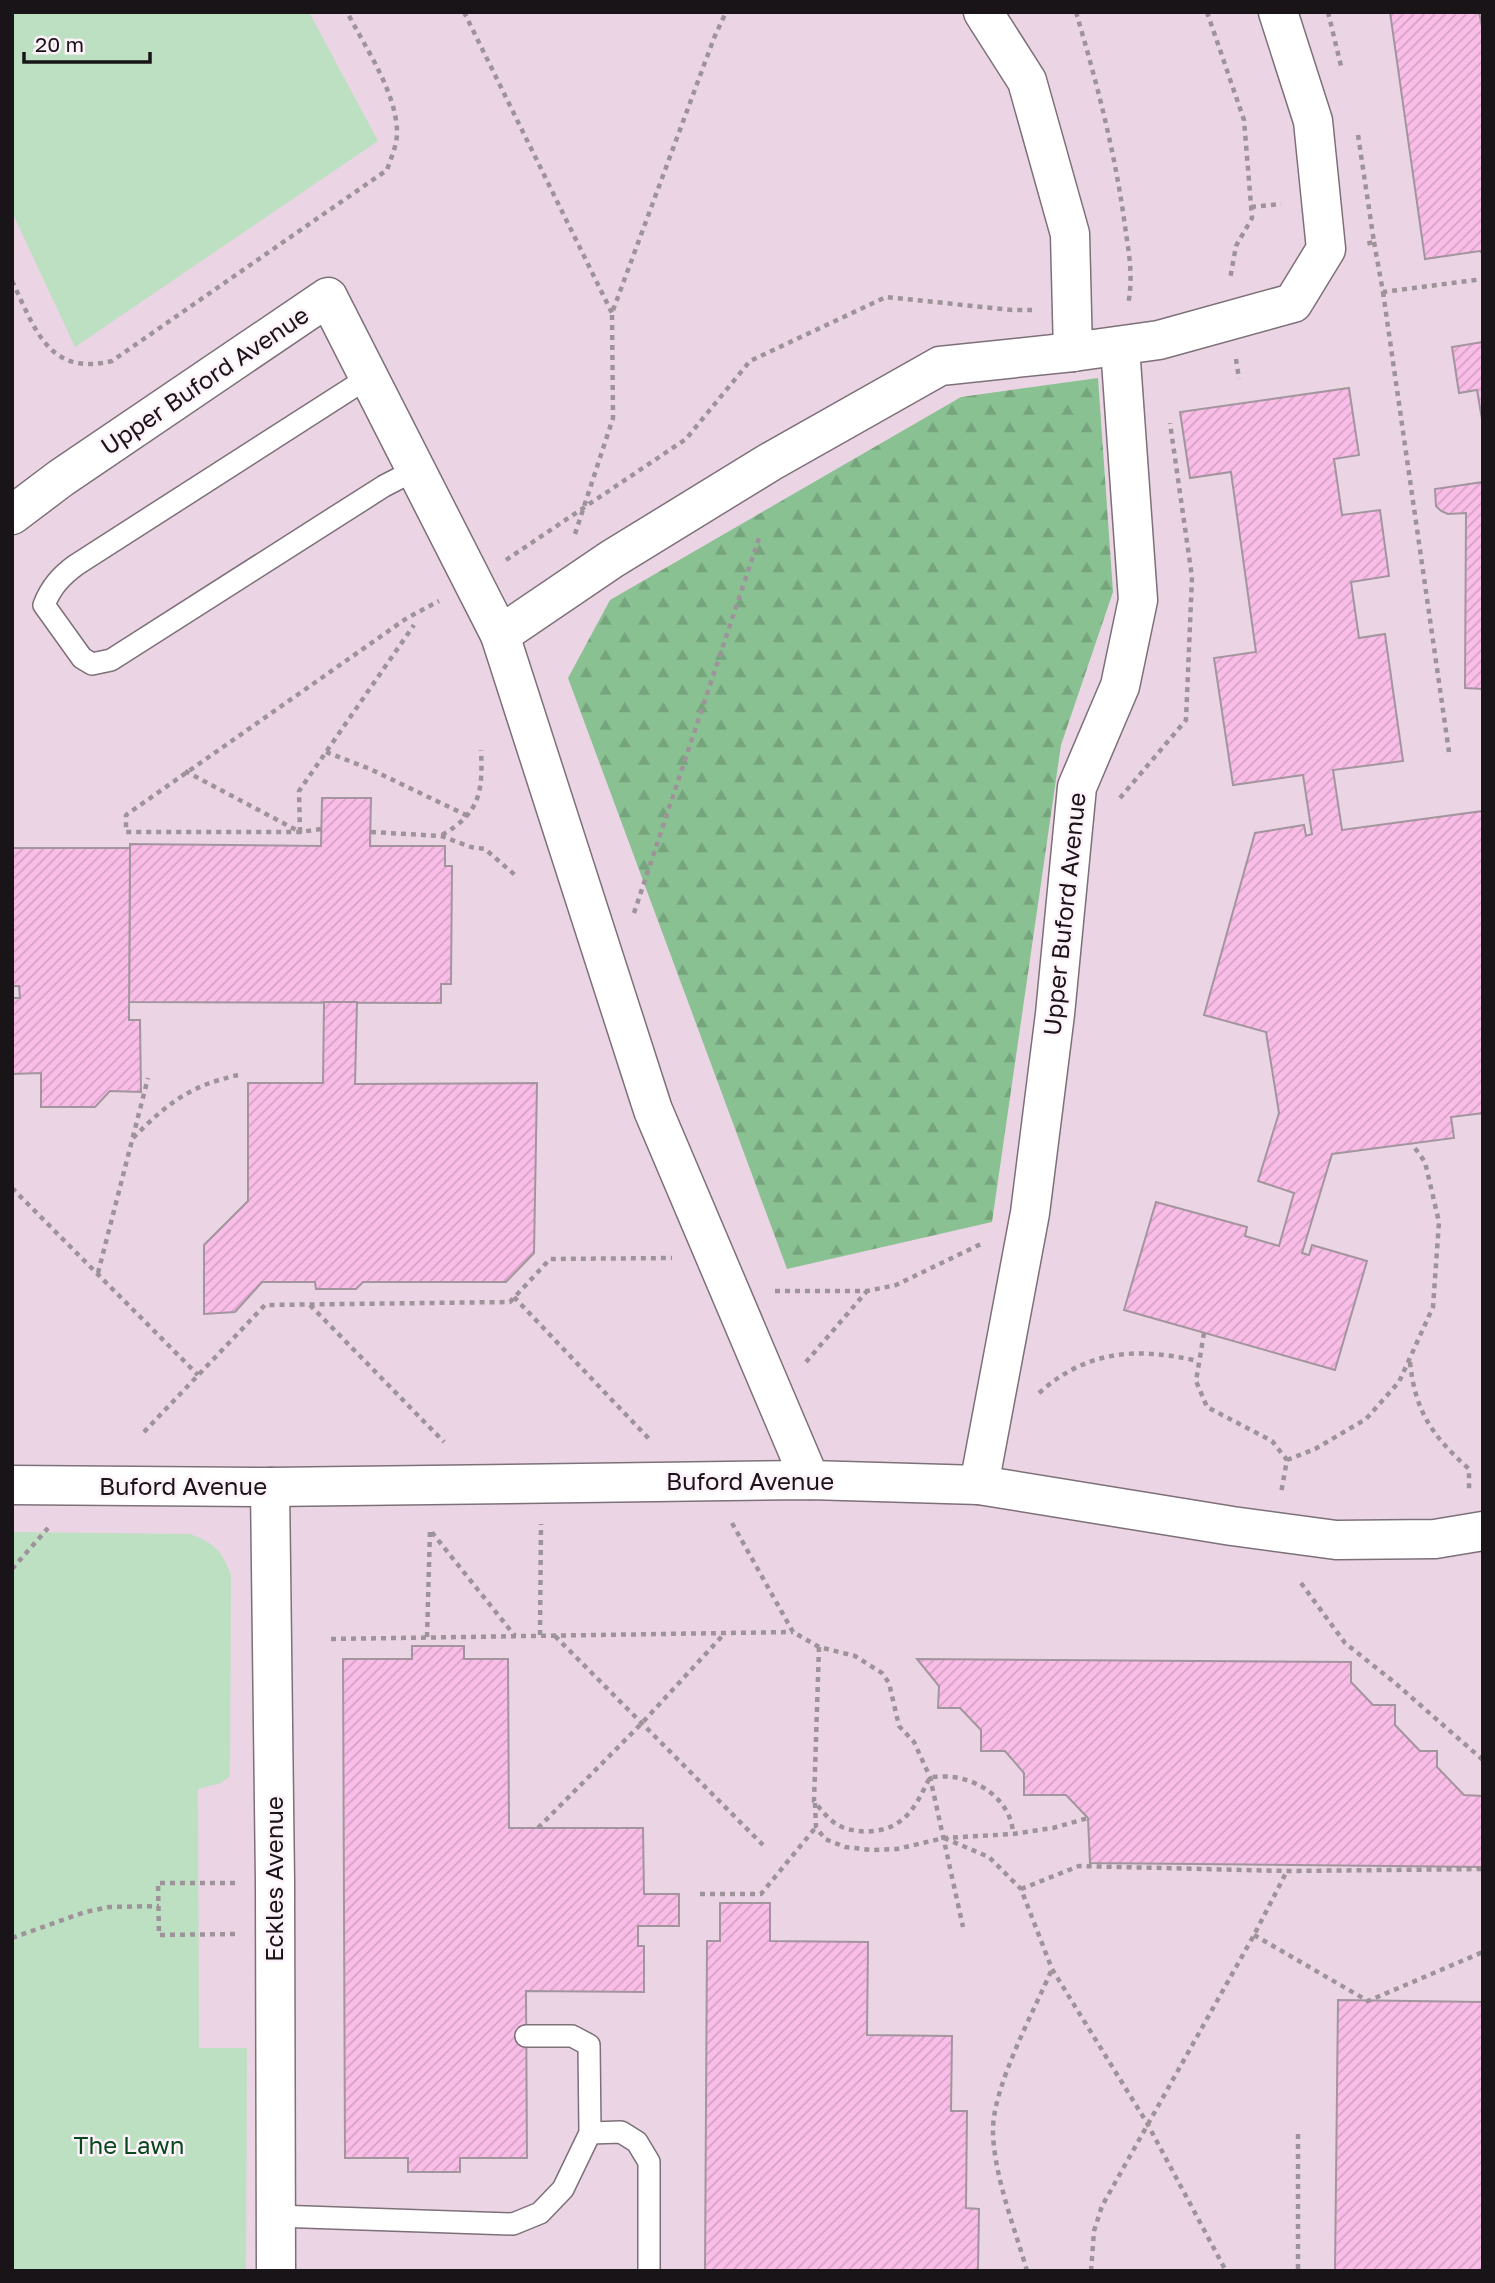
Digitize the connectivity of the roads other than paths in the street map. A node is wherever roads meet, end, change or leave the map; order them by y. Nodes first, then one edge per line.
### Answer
1 (983, 12) edge
2 (1278, 12) edge
3 (1120, 347) junction
4 (1073, 352) junction
5 (369, 377) junction
6 (417, 469) junction
7 (12, 515) edge
8 (500, 635) junction
9 (810, 1480) junction
10 (12, 1485) edge
11 (979, 1485) junction
12 (271, 1487) junction
13 (1483, 1531) edge
14 (526, 2036) dead end
15 (590, 2133) junction
16 (276, 2216) junction
17 (276, 2271) edge
18 (649, 2271) edge

1 - 4 street
2 - 3 street
3 - 4 street
3 - 11 street, Upper Buford Avenue
4 - 8 street
5 - 6 street, Upper Buford Avenue
5 - 6 lane
5 - 7 street, Upper Buford Avenue
6 - 8 street, Upper Buford Avenue
8 - 9 street, Upper Buford Avenue
9 - 11 street, Buford Avenue
9 - 12 street, Buford Avenue
10 - 12 street, Buford Avenue
11 - 13 street, Buford Avenue
12 - 16 street, Eckles Avenue
14 - 15 lane
15 - 16 lane
15 - 18 lane
16 - 17 street, Eckles Avenue

